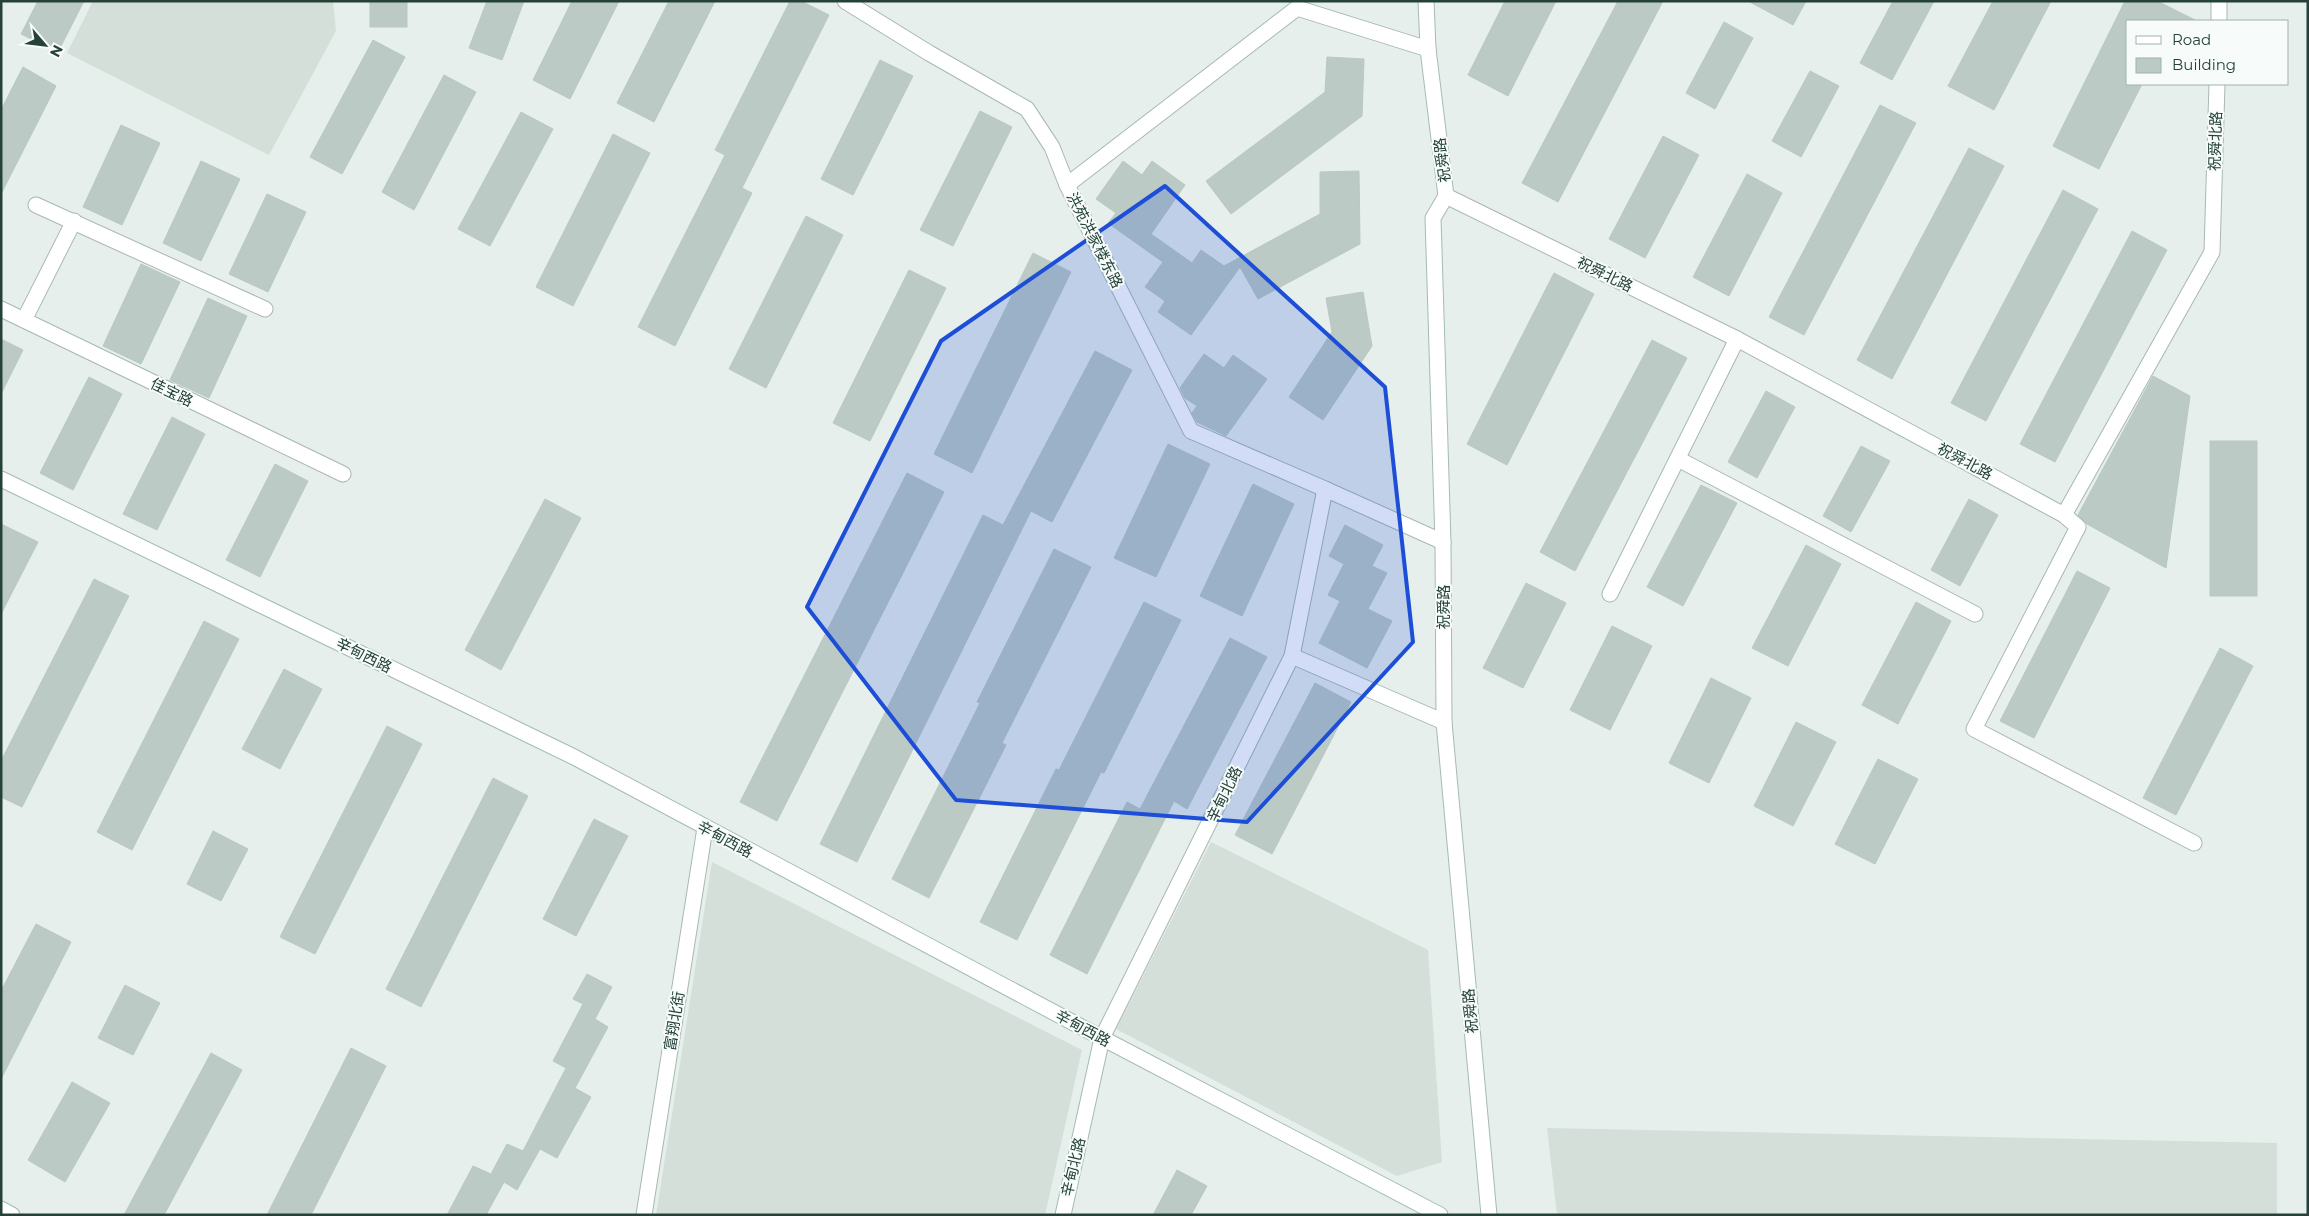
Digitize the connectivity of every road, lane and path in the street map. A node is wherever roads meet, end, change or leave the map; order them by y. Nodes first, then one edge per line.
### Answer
1 (845, 1) edge
2 (1426, 1) edge
3 (2219, 1) edge
4 (2219, 20) edge
5 (1428, 49) junction
6 (2217, 85) edge
7 (1067, 186) junction
8 (1446, 196) junction
9 (36, 205) dead end
10 (74, 222) junction
11 (1, 309) edge
12 (265, 309) dead end
13 (24, 320) junction
14 (1737, 339) junction
15 (1678, 459) junction
16 (343, 474) dead end
17 (1, 479) edge
18 (1324, 489) junction
19 (2064, 514) junction
20 (1443, 542) junction
21 (1610, 594) dead end
22 (1976, 614) dead end
23 (1292, 656) junction
24 (1444, 722) junction
25 (705, 828) junction
26 (2194, 843) dead end
27 (1102, 1038) junction
28 (1, 1209) edge
29 (12, 1215) edge
30 (644, 1215) edge
31 (1062, 1215) edge
32 (1440, 1215) edge
33 (1489, 1215) edge

1 - 7 street, 洪苑洪家楼东路
2 - 5 street, 祝舜路
3 - 4 street
5 - 7 street
5 - 8 street, 祝舜路
6 - 19 street, 祝舜北路
7 - 18 street, 洪苑洪家楼东路
8 - 14 street, 祝舜北路
8 - 20 street, 祝舜路
9 - 10 street
10 - 12 street
10 - 13 street
11 - 13 street, 佳宝路
13 - 16 street, 佳宝路
14 - 15 street
14 - 19 street, 祝舜北路
15 - 21 street
15 - 22 street
17 - 25 street, 辛甸西路
18 - 20 street
18 - 23 street, 辛甸北路
19 - 26 street
20 - 24 street, 祝舜路
23 - 24 street
23 - 27 street, 辛甸北路
24 - 33 street, 祝舜路
25 - 27 street, 辛甸西路
25 - 30 street, 富翔北街
27 - 31 street, 辛甸北路
27 - 32 street, 辛甸西路
28 - 29 street

